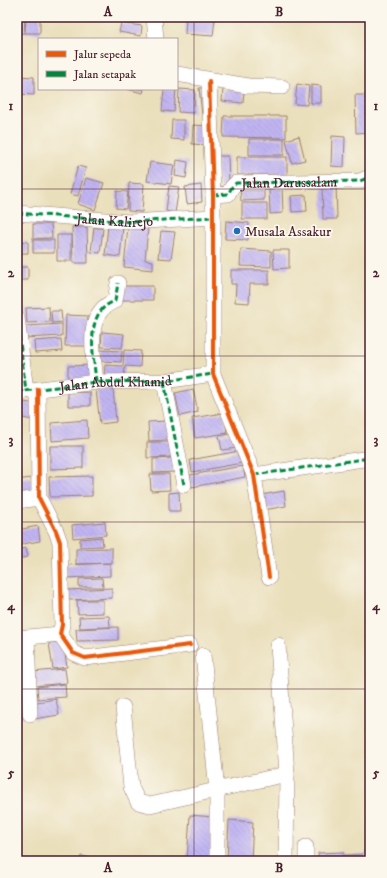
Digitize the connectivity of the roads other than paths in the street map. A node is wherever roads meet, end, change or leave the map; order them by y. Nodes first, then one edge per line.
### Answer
1 (154, 17) edge
2 (156, 38) edge
3 (178, 74) edge
4 (209, 81) junction
5 (282, 87) dead end
6 (370, 176) edge
7 (213, 195) junction
8 (17, 214) edge
9 (213, 217) junction
10 (118, 283) dead end
11 (17, 318) edge
12 (213, 374) junction
13 (164, 381) junction
14 (96, 382) junction
15 (27, 391) edge
16 (370, 458) edge
17 (254, 475) junction
18 (184, 485) dead end
19 (39, 498) junction
20 (17, 501) edge
21 (269, 577) dead end
22 (60, 634) junction
23 (22, 637) edge
24 (190, 645) dead end
25 (278, 645) dead end
26 (203, 655) dead end
27 (123, 707) dead end
28 (30, 714) dead end
29 (287, 774) junction
30 (217, 790) junction
31 (370, 856) edge
32 (217, 861) edge
33 (286, 861) edge
34 (370, 861) edge

1 - 2 street
3 - 4 street
4 - 5 street
4 - 7 street
6 - 7 street, Jalan Darussalam
7 - 9 street
8 - 9 street, Jalan Kalirejo
9 - 12 street
10 - 14 street
11 - 15 street
12 - 13 street, Jalan Abdul Khamid
12 - 17 street
13 - 14 street, Jalan Abdul Khamid
13 - 18 street
14 - 15 street, Jalan Abdul Khamid
15 - 19 street
16 - 17 street
17 - 21 street
19 - 20 street
19 - 22 street
22 - 23 street
22 - 24 street
23 - 28 street
25 - 29 street
26 - 30 street
27 - 30 street
29 - 30 street
29 - 33 street
30 - 32 street
31 - 34 street

